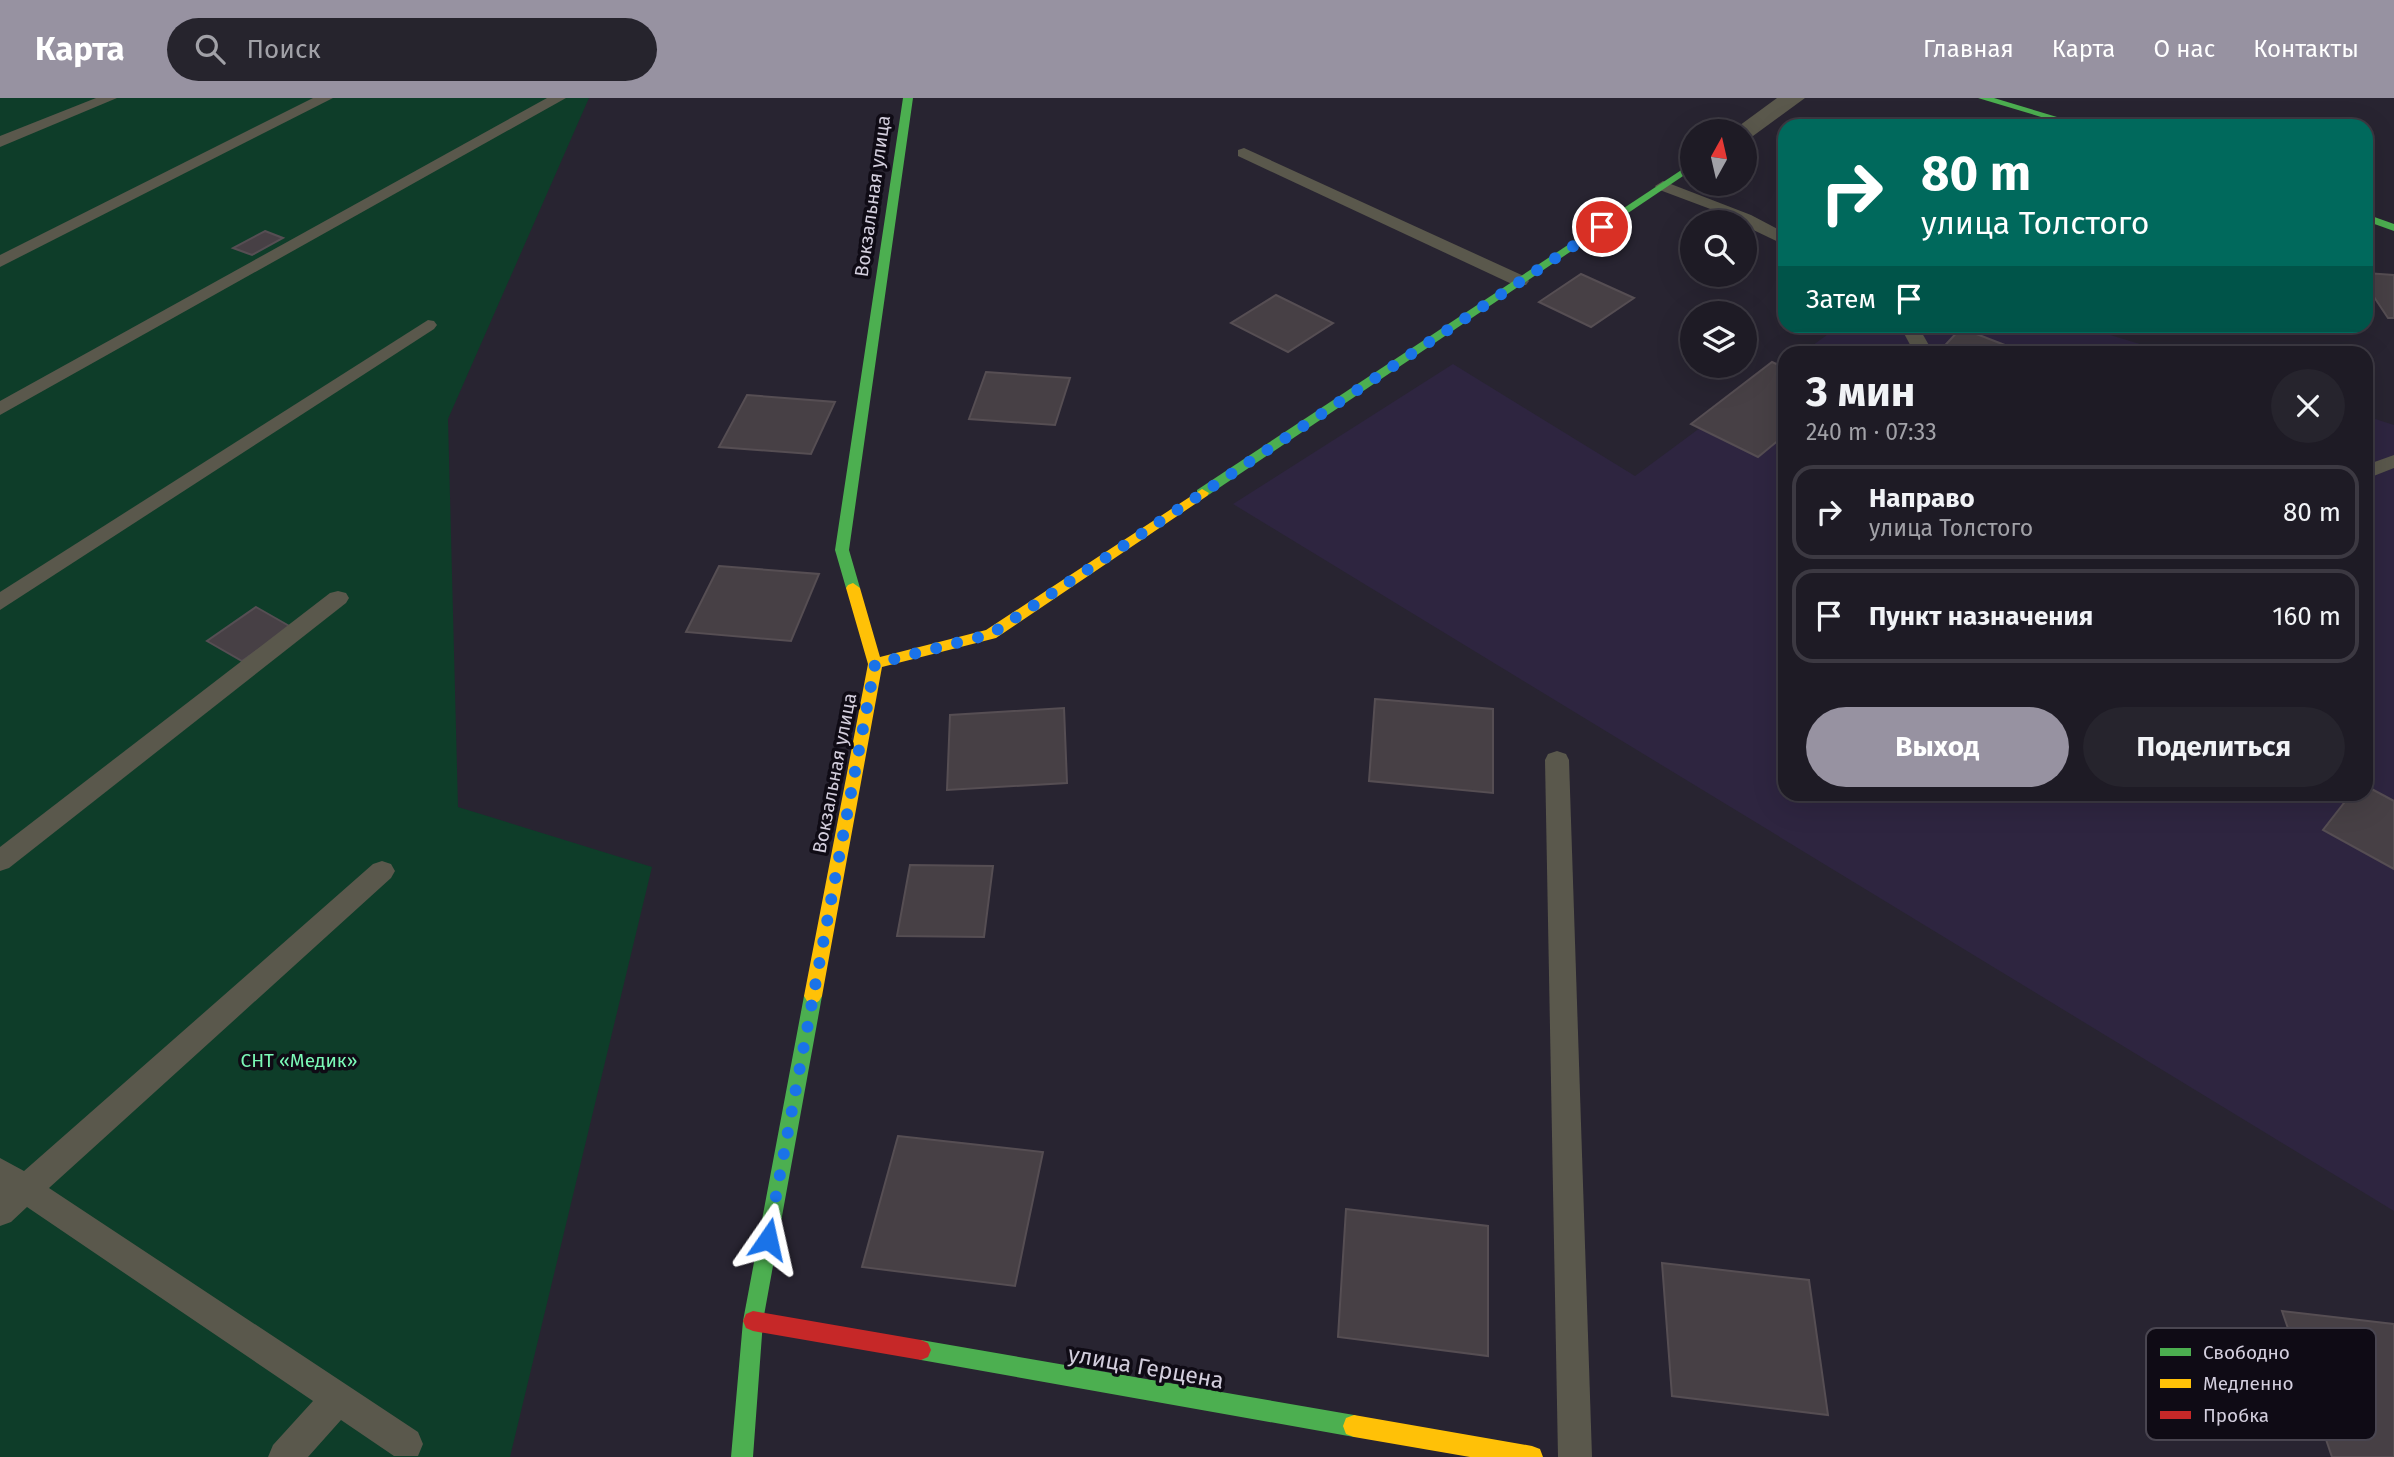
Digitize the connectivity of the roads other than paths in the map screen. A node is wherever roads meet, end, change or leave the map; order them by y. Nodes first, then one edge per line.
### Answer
1 (109, 98) edge
2 (325, 98) edge
3 (558, 98) edge
4 (908, 98) edge
5 (1793, 98) edge
6 (1983, 98) edge
7 (2057, 119) edge
8 (1757, 122) edge
9 (0, 142) edge
10 (1244, 153) dead end
11 (1680, 174) edge
12 (1663, 186) junction
13 (2373, 220) edge
14 (2394, 228) edge
15 (1778, 236) edge
16 (0, 262) edge
17 (1520, 281) junction
18 (428, 325) dead end
19 (0, 409) edge
20 (2394, 461) edge
21 (2373, 470) edge
22 (338, 598) dead end
23 (0, 601) edge
24 (875, 664) junction
25 (1557, 760) dead end
26 (0, 861) edge
27 (382, 870) dead end
28 (13, 1180) edge
29 (0, 1212) edge
30 (753, 1321) junction
31 (339, 1398) junction
32 (406, 1444) dead end
33 (285, 1457) edge
34 (742, 1457) edge
35 (1532, 1457) edge
36 (1575, 1457) edge

1 - 9 lane
2 - 16 lane
3 - 19 lane
4 - 24 street, Вокзальная улица
5 - 8 street
6 - 7 street
10 - 17 lane
11 - 12 street
12 - 15 lane
12 - 17 street
13 - 14 street
17 - 24 street
18 - 23 lane
20 - 21 lane
22 - 26 lane
24 - 30 street, Вокзальная улица
25 - 36 lane
27 - 28 lane
28 - 29 lane
28 - 31 lane
30 - 34 street, Вокзальная улица
30 - 35 street, улица Герцена
31 - 32 lane
31 - 33 lane

